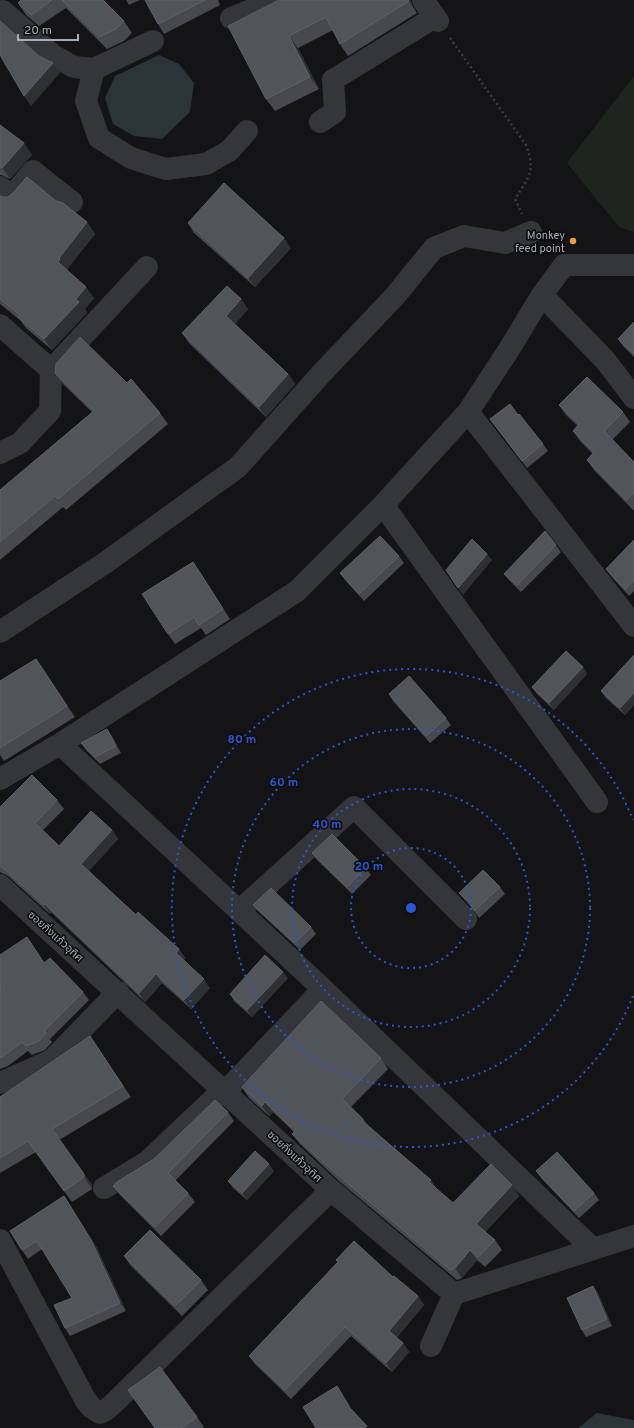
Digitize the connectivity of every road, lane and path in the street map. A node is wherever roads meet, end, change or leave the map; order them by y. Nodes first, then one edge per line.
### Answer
1 (24, 0) edge
2 (277, 0) edge
3 (2, 11) edge
4 (432, 13) edge
5 (231, 18) dead end
6 (153, 41) dead end
7 (94, 69) junction
8 (320, 122) dead end
9 (247, 131) dead end
10 (0, 187) edge
11 (72, 202) dead end
12 (531, 232) joint
13 (634, 265) edge
14 (147, 267) dead end
15 (542, 295) junction
16 (0, 326) edge
17 (51, 370) junction
18 (634, 398) edge
19 (468, 412) junction
20 (0, 453) edge
21 (383, 505) junction
22 (634, 626) edge
23 (0, 632) edge
24 (60, 744) junction
25 (0, 779) edge
26 (596, 802) dead end
27 (0, 885) edge
28 (239, 911) junction
29 (466, 919) dead end
30 (322, 989) junction
31 (118, 992) junction
32 (0, 1083) edge
33 (224, 1091) junction
34 (104, 1188) dead end
35 (331, 1190) junction
36 (634, 1236) edge
37 (0, 1240) edge
38 (593, 1249) junction
39 (454, 1294) junction
40 (431, 1346) dead end

1 - 3 street
2 - 5 street
3 - 7 street
4 - 8 street
4 - 12 path
6 - 7 street
7 - 9 street
10 - 11 street
12 - 23 street
13 - 15 street
14 - 17 street
15 - 18 street
15 - 19 street
16 - 17 street
17 - 20 street
19 - 21 street
19 - 22 street
21 - 24 street
21 - 26 street
24 - 25 street
24 - 28 street
27 - 31 street, ซอยกิ่งแก้วอุทิศ
28 - 29 street
28 - 30 street
30 - 33 street
30 - 38 street
31 - 32 street
31 - 33 street, ซอยกิ่งแก้วอุทิศ
33 - 34 street
33 - 35 street, ซอยกิ่งแก้วอุทิศ
35 - 37 street
35 - 39 street, ซอยกิ่งแก้วอุทิศ
36 - 38 street
38 - 39 street
39 - 40 street

